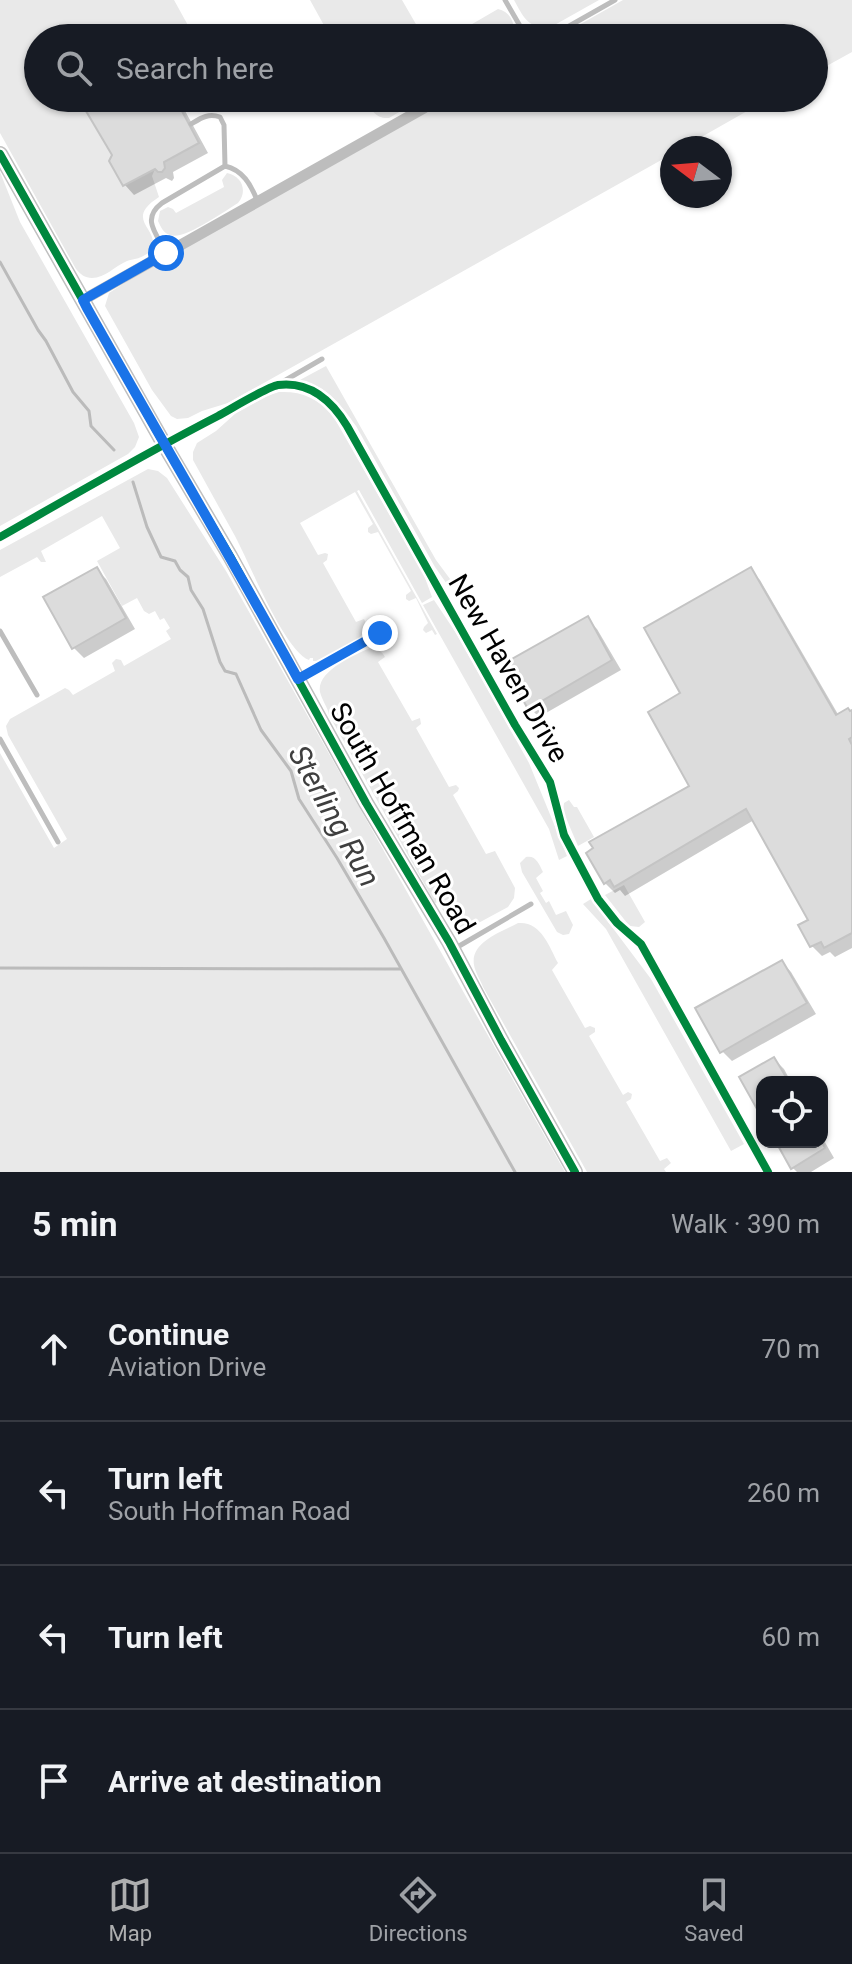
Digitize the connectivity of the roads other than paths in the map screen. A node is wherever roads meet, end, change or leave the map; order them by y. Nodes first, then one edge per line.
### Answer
1 (505, 0) edge
2 (615, 0) edge
3 (519, 24) edge
4 (573, 24) edge
5 (417, 112) edge
6 (191, 124) dead end
7 (0, 154) edge
8 (225, 166) junction
9 (258, 201) junction
10 (166, 253) junction
11 (83, 300) junction
12 (322, 359) dead end
13 (276, 385) junction
14 (164, 444) junction
15 (0, 537) edge
16 (0, 631) edge
17 (380, 633) dead end
18 (298, 679) junction
19 (37, 695) dead end
20 (0, 739) edge
21 (58, 842) dead end
22 (531, 904) dead end
23 (453, 949) junction
24 (575, 1172) edge
25 (768, 1172) edge

1 - 3 lane
2 - 4 lane
5 - 9 street
6 - 8 lane
7 - 11 street, South Hoffman Road
8 - 9 lane
8 - 10 lane
9 - 10 street
10 - 11 street
11 - 14 street, South Hoffman Road
12 - 13 lane
13 - 14 street
13 - 25 street, New Haven Drive
14 - 15 street
14 - 18 street, South Hoffman Road
16 - 19 lane
17 - 18 lane
18 - 23 street, South Hoffman Road
20 - 21 lane
22 - 23 lane
23 - 24 street, South Hoffman Road

